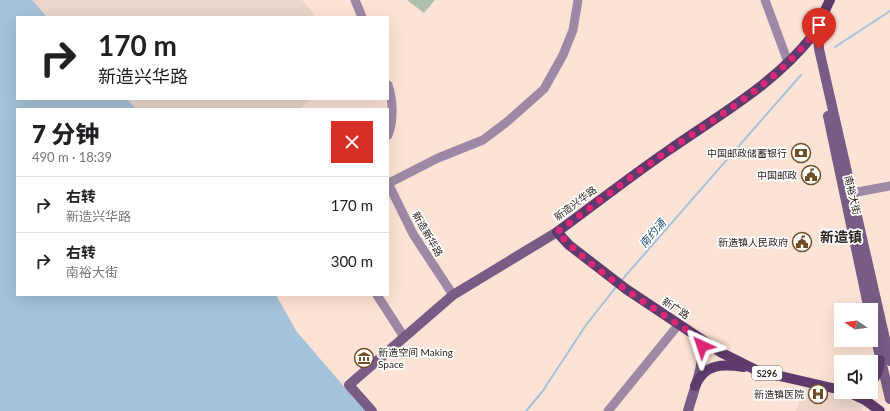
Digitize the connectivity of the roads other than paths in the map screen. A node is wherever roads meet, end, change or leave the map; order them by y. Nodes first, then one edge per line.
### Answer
1 (355, 0) edge
2 (578, 0) edge
3 (765, 0) edge
4 (822, 0) edge
5 (830, 0) edge
6 (362, 16) edge
7 (815, 32) junction
8 (788, 62) junction
9 (389, 89) edge
10 (389, 131) edge
11 (389, 182) edge
12 (389, 185) edge
13 (890, 186) edge
14 (852, 193) junction
15 (557, 232) junction
16 (453, 295) junction
17 (378, 296) edge
18 (868, 303) edge
19 (679, 324) junction
20 (404, 337) junction
21 (699, 338) junction
22 (878, 340) edge
23 (885, 361) edge
24 (752, 368) junction
25 (878, 372) edge
26 (695, 386) junction
27 (834, 388) edge
28 (863, 399) edge
29 (890, 399) edge
30 (372, 411) edge
31 (608, 411) edge
32 (688, 411) edge
33 (880, 411) edge

1 - 6 street
2 - 11 street
3 - 8 street
4 - 7 main road
5 - 7 main road
7 - 8 main road, 新造兴华路
7 - 14 main road, 南裕大街
7 - 18 main road, 南裕大街
8 - 15 main road, 新造兴华路
9 - 10 street
12 - 16 street, 新造新华路
13 - 14 street
14 - 23 main road, 南裕大街
15 - 16 main road, 新造兴华路
15 - 19 main road, 新广路 / S296
16 - 20 main road, 新造兴华路
17 - 20 street
19 - 21 main road, 新广路 / S296
19 - 31 street
20 - 30 main road, 新造兴华路
21 - 24 main road, 新广路 / S296
21 - 26 main road
22 - 23 main road, 南裕大街
23 - 25 main road
23 - 29 main road, 南裕大街
24 - 26 main road
24 - 27 main road, 新广路 / S296
26 - 32 main road
28 - 33 main road

